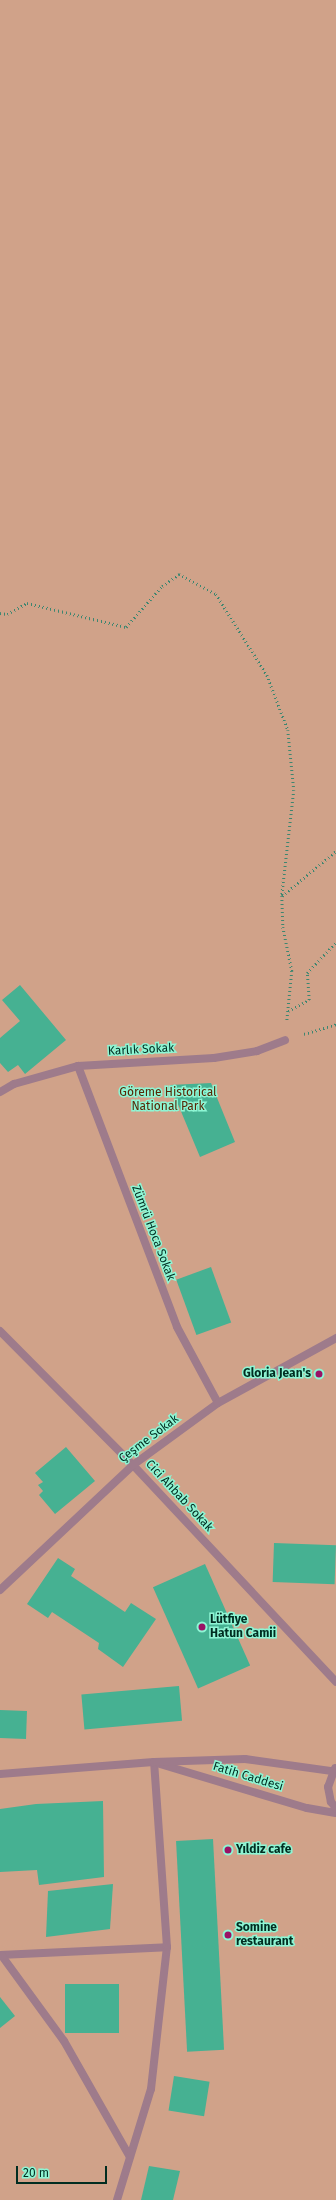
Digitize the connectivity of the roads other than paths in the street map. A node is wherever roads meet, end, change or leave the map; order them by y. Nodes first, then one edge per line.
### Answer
1 (285, 1040) road end
2 (78, 1066) junction
3 (0, 1092) edge
4 (0, 1331) edge
5 (336, 1338) edge
6 (218, 1403) junction
7 (134, 1465) junction
8 (0, 1590) edge
9 (336, 1682) edge
10 (154, 1762) junction
11 (334, 1769) edge
12 (0, 1774) edge
13 (336, 1808) edge
14 (336, 1813) edge
15 (167, 1947) junction
16 (1, 1955) edge
17 (130, 2157) junction
18 (117, 2200) edge

1 - 2 street, Karlık Sokak
2 - 3 street, Karlık Sokak
2 - 6 street, Zümrü Hoca Sokak
4 - 7 street, Cici Ahbab Sokak
5 - 6 street, Çeşme Sokak
6 - 7 street, Çeşme Sokak
7 - 8 street, Çeşme Sokak
7 - 9 street, Cici Ahbab Sokak
10 - 11 street, Fatih Caddesi
10 - 12 street, Fatih Caddesi
10 - 14 street, Fatih Caddesi
10 - 15 street
11 - 13 street
15 - 16 street
15 - 17 street
16 - 17 street
17 - 18 street

